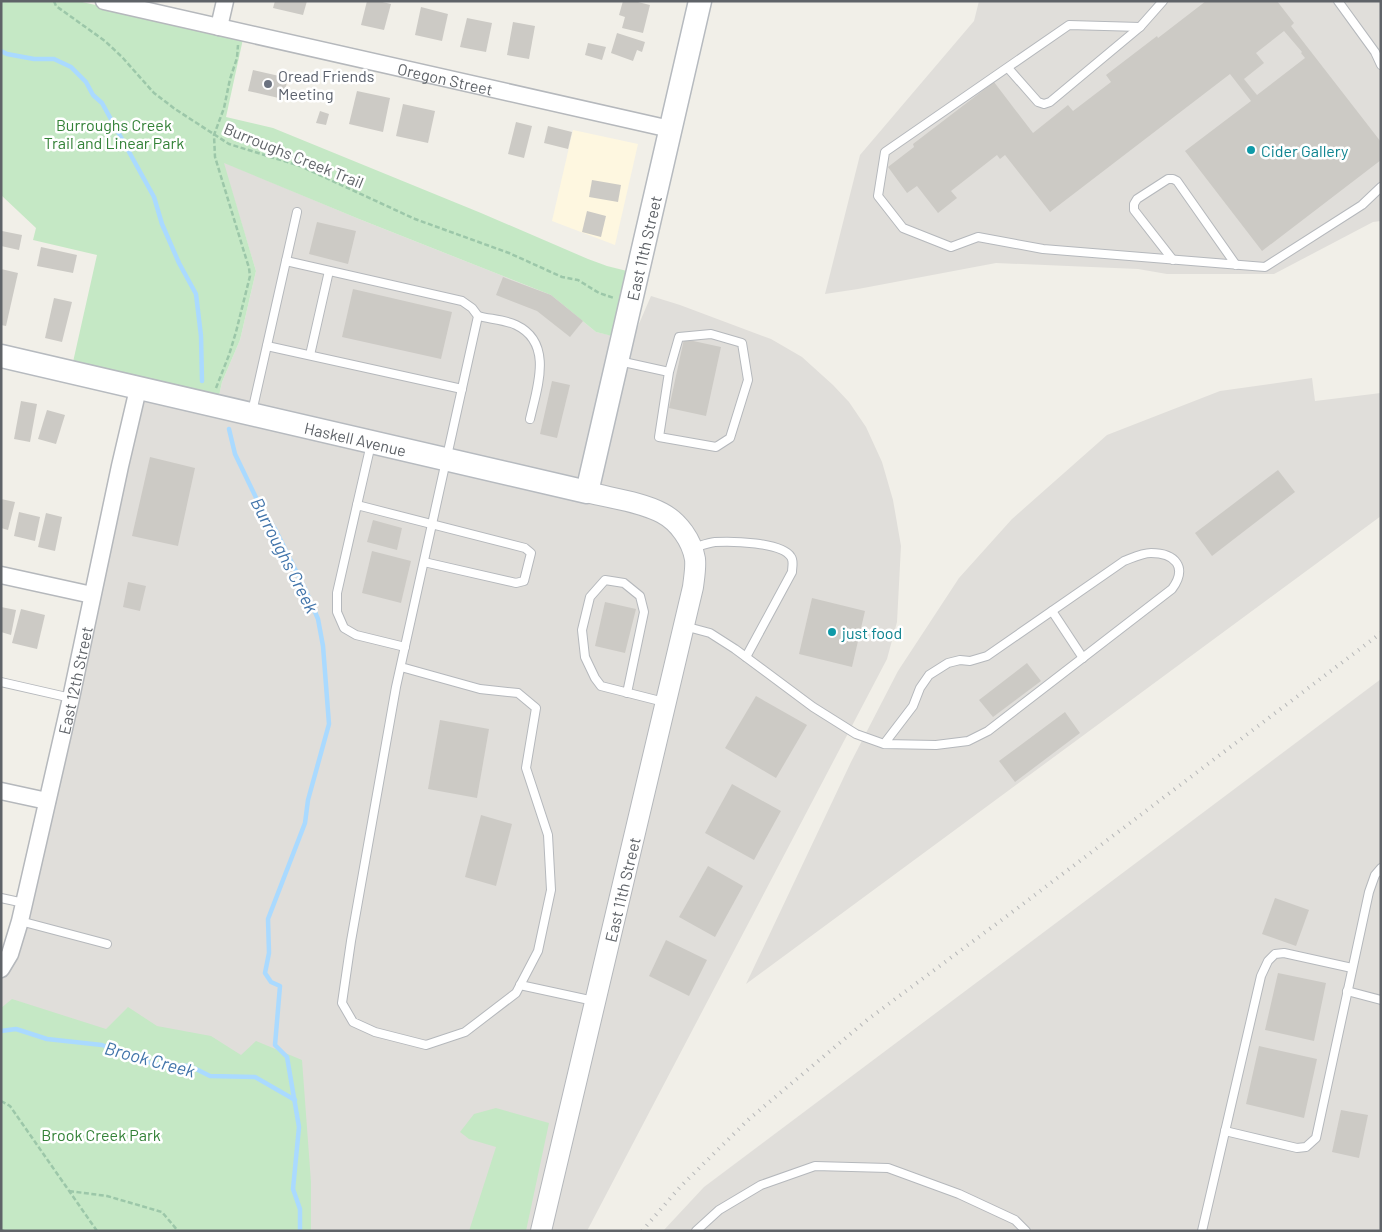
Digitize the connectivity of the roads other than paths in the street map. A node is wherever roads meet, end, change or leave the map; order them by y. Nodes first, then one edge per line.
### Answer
1 (104, 1) edge
2 (225, 1) edge
3 (700, 1) edge
4 (1163, 1) edge
5 (1338, 1) edge
6 (219, 27) junction
7 (1140, 28) junction
8 (1381, 65) edge
9 (1008, 68) junction
10 (670, 129) junction
11 (1381, 187) edge
12 (297, 212) dead end
13 (1173, 260) junction
14 (286, 261) junction
15 (1236, 265) junction
16 (329, 271) junction
17 (478, 316) junction
18 (267, 346) junction
19 (1, 356) edge
20 (310, 356) junction
21 (617, 361) junction
22 (668, 372) junction
23 (138, 389) junction
24 (462, 389) junction
25 (251, 415) junction
26 (530, 419) dead end
27 (371, 443) junction
28 (446, 460) junction
29 (586, 492) junction
30 (357, 505) junction
31 (432, 523) junction
32 (691, 548) junction
33 (424, 562) junction
34 (1, 575) edge
35 (92, 596) junction
36 (1052, 611) junction
37 (684, 625) junction
38 (405, 647) junction
39 (746, 657) junction
40 (1083, 658) junction
41 (401, 668) junction
42 (1, 682) edge
43 (627, 693) junction
44 (71, 698) junction
45 (666, 703) junction
46 (884, 744) junction
47 (1, 791) edge
48 (47, 801) junction
49 (1381, 868) edge
50 (1, 898) edge
51 (24, 904) junction
52 (20, 921) junction
53 (107, 944) dead end
54 (1352, 968) junction
55 (1, 969) edge
56 (520, 986) junction
57 (1347, 991) junction
58 (1381, 1000) edge
59 (596, 1002) junction
60 (1226, 1131) junction
61 (541, 1231) edge
62 (696, 1231) edge
63 (1026, 1231) edge
64 (1202, 1231) edge

1 - 6 street, Oregon Street
2 - 6 street
3 - 10 main road, East 11th Street
4 - 7 lane
5 - 8 lane
6 - 10 street, Oregon Street
7 - 9 lane
7 - 9 lane
9 - 13 lane
10 - 21 main road, East 11th Street
11 - 15 lane
12 - 14 lane
13 - 15 lane
13 - 15 lane
14 - 16 lane
14 - 18 lane
16 - 17 lane
16 - 20 lane
17 - 24 lane
17 - 26 lane
18 - 20 lane
18 - 25 lane
19 - 23 main road, Haskell Avenue
20 - 24 lane
21 - 22 lane
21 - 29 main road, East 11th Street
22 - 22 lane
23 - 25 main road, Haskell Avenue
23 - 35 street, East 12th Street
24 - 28 lane
25 - 27 main road, Haskell Avenue
27 - 28 main road, Haskell Avenue
27 - 30 lane
28 - 29 main road, Haskell Avenue
28 - 31 lane
29 - 32 street, Haskell Avenue
30 - 31 lane
30 - 38 lane
31 - 33 lane
31 - 33 lane
32 - 37 street, East 11th Street
32 - 39 lane
33 - 38 lane
34 - 35 street
35 - 44 street, East 12th Street
36 - 40 lane
36 - 40 lane
36 - 46 lane
37 - 39 lane
37 - 45 street, East 11th Street
38 - 41 lane
39 - 46 lane
40 - 46 lane
41 - 56 lane
41 - 56 lane
42 - 44 lane
43 - 43 lane
43 - 45 lane
44 - 48 street, East 12th Street
45 - 59 street, East 11th Street
47 - 48 street
48 - 51 street, East 12th Street
49 - 54 lane
50 - 51 lane
51 - 52 street, East 12th Street
52 - 53 lane
52 - 55 street, East 12th Street
54 - 57 lane
54 - 60 lane
56 - 59 lane
57 - 58 lane
57 - 60 lane
59 - 61 street, East 11th Street
60 - 64 lane
62 - 63 lane

